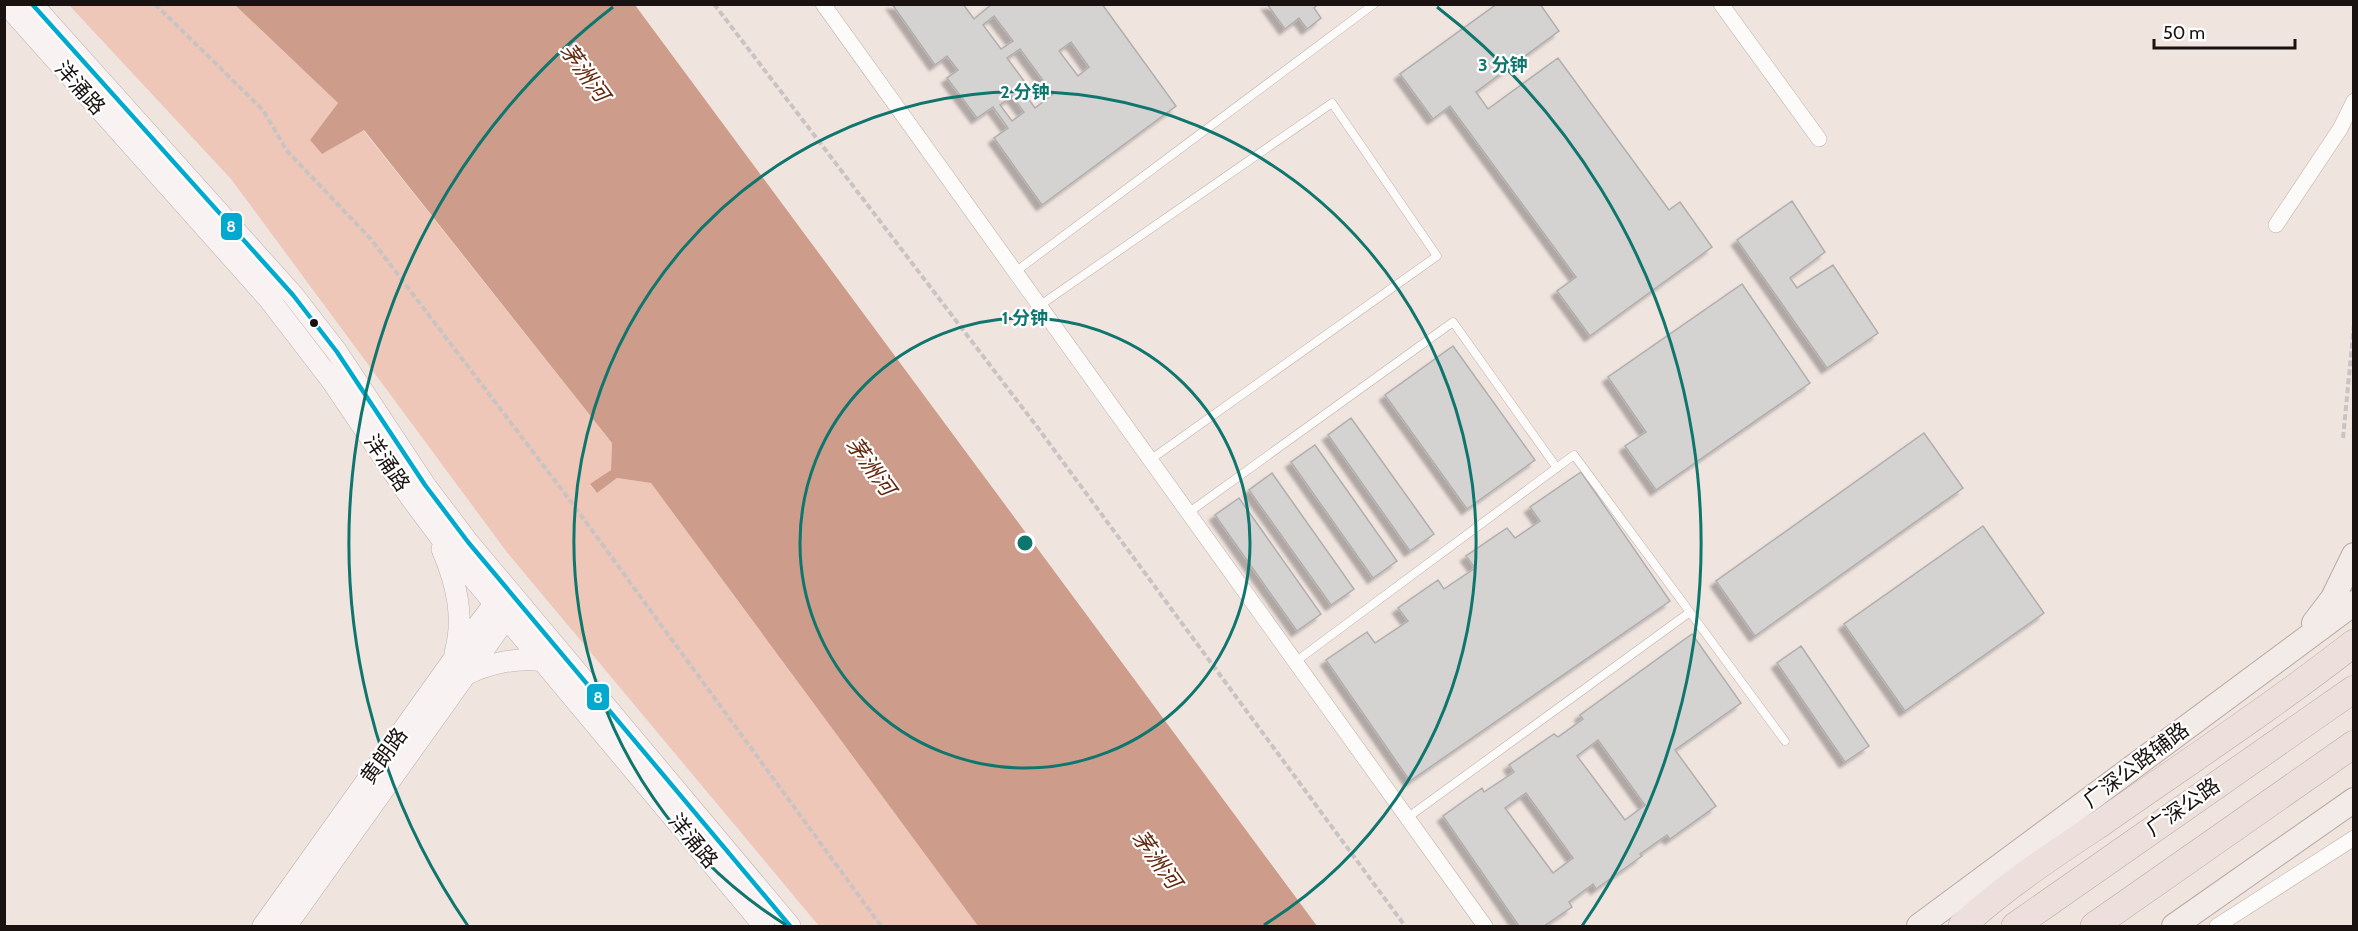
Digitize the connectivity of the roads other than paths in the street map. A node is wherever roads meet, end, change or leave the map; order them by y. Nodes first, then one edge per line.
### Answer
1 (6, 4) edge
2 (32, 4) edge
3 (823, 4) edge
4 (1374, 4) edge
5 (1720, 4) edge
6 (2354, 101) edge
7 (1819, 139) dead end
8 (2276, 225) dead end
9 (1015, 272) junction
10 (1039, 306) junction
11 (1150, 460) junction
12 (1557, 468) junction
13 (1188, 513) junction
14 (430, 524) junction
15 (2354, 555) edge
16 (508, 603) junction
17 (2354, 603) edge
18 (1690, 612) junction
19 (2354, 643) edge
20 (2280, 658) junction
21 (544, 661) junction
22 (1295, 662) junction
23 (458, 668) junction
24 (2354, 689) edge
25 (1785, 741) dead end
26 (2354, 744) edge
27 (2354, 800) edge
28 (2354, 809) edge
29 (1407, 818) junction
30 (2325, 819) junction
31 (2354, 838) edge
32 (263, 927) edge
33 (286, 927) edge
34 (764, 927) edge
35 (790, 927) edge
36 (1485, 927) edge
37 (1919, 927) edge
38 (1962, 927) edge
39 (2015, 927) edge
40 (2094, 927) edge
41 (2174, 927) edge
42 (2217, 927) edge

1 - 14 street, 洋涌路
2 - 16 street, 洋涌路
3 - 9 street
4 - 9 lane
5 - 7 street
6 - 8 street
9 - 10 street
10 - 11 street
10 - 11 lane
11 - 13 street
12 - 13 lane
12 - 18 lane
12 - 22 lane
13 - 22 street
14 - 16 street, 洋涌路
14 - 23 street
15 - 20 main road
16 - 21 street, 洋涌路
16 - 23 street, 黄朗路
16 - 35 street, 洋涌路
17 - 20 main road, 广深公路辅路
18 - 25 lane
18 - 29 lane
19 - 38 highway
20 - 37 main road, 广深公路辅路
21 - 23 street
21 - 34 street, 洋涌路
22 - 29 street
23 - 32 street, 黄朗路
23 - 33 street, 黄朗路
24 - 39 highway, 广深公路
26 - 40 highway
27 - 30 main road
28 - 30 main road
29 - 36 street
30 - 41 main road
31 - 42 street

